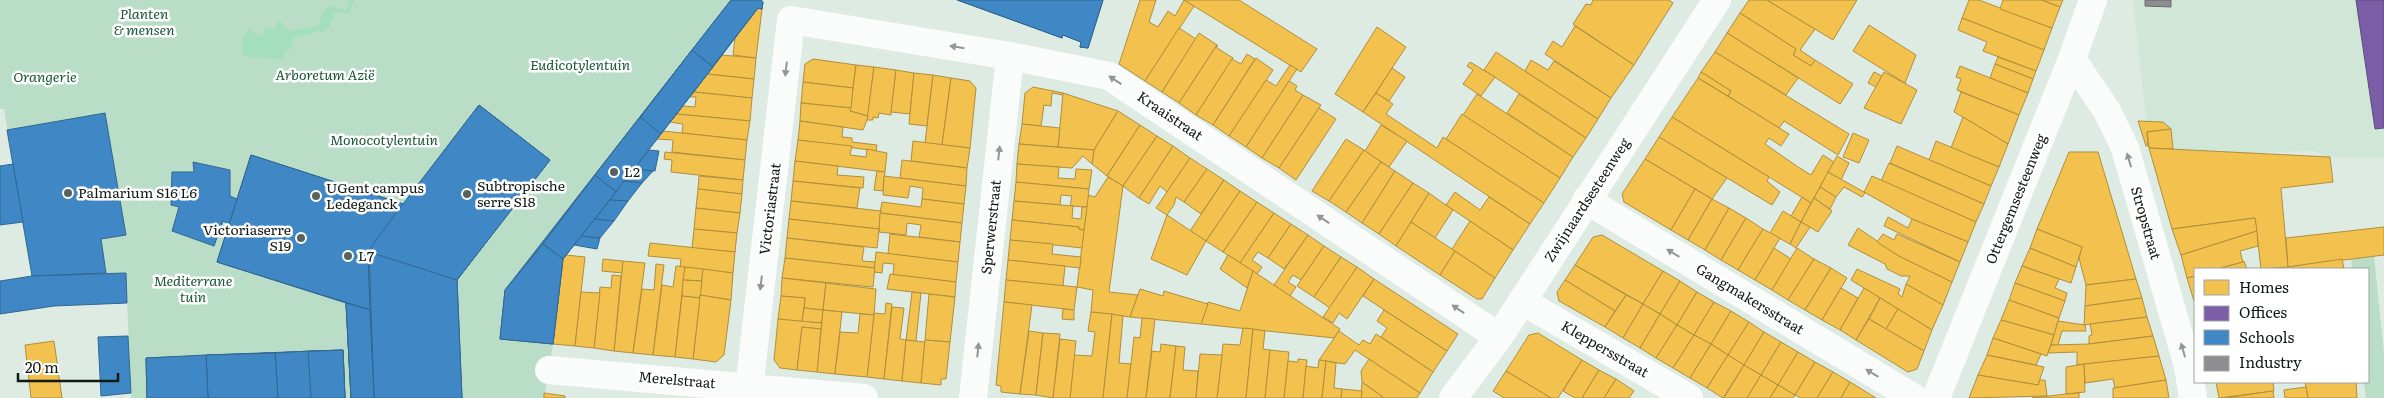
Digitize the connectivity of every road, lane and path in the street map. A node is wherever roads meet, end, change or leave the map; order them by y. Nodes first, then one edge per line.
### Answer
1 (1717, 0) edge
2 (2094, 0) edge
3 (791, 20) joint
4 (1010, 56) junction
5 (2072, 59) junction
6 (1586, 200) junction
7 (1522, 301) junction
8 (1499, 336) junction
9 (549, 370) dead end
10 (749, 392) edge
11 (864, 398) edge
12 (973, 398) edge
13 (1454, 398) edge
14 (1689, 398) edge
15 (1914, 398) edge
16 (1936, 398) edge
17 (2193, 398) edge

1 - 6 street, Zwijnaardsesteenweg
2 - 5 street, Ottergemsesteenweg
4 -> 3 street, Kraaistraat
3 -> 10 street, Victoriastraat
8 -> 4 street, Kraaistraat
12 -> 4 street, Sperwerstraat
5 - 16 street, Ottergemsesteenweg
17 -> 5 street, Stropstraat
6 - 7 street, Zwijnaardsesteenweg
15 -> 6 street, Gangmakersstraat
7 - 8 street, Zwijnaardsesteenweg
7 - 14 street, Kleppersstraat
8 - 13 street, Zwijnaardsesteenweg
9 - 10 street, Merelstraat
10 - 11 street, Merelstraat

